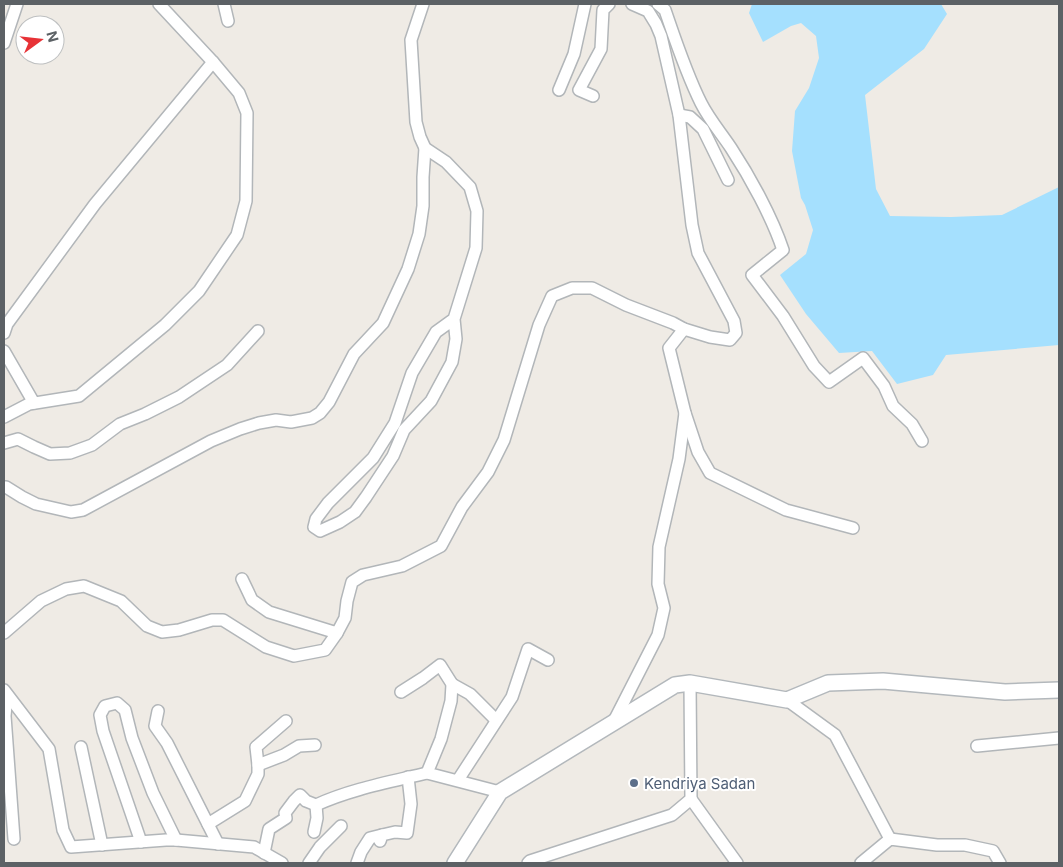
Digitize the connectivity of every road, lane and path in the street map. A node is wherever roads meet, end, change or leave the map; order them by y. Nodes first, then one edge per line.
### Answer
1 (18, 4) edge
2 (159, 4) edge
3 (224, 4) edge
4 (423, 4) edge
5 (586, 4) edge
6 (610, 4) edge
7 (632, 4) edge
8 (658, 4) edge
9 (228, 21) dead end
10 (4, 43) edge
11 (213, 62) junction
12 (559, 90) dead end
13 (593, 96) dead end
14 (679, 114) junction
15 (425, 148) junction
16 (728, 180) dead end
17 (454, 319) junction
18 (684, 328) junction
19 (258, 331) dead end
20 (4, 333) edge
21 (4, 351) edge
22 (34, 403) junction
23 (685, 413) junction
24 (4, 417) edge
25 (400, 426) junction
26 (922, 441) dead end
27 (4, 442) edge
28 (4, 487) edge
29 (853, 528) dead end
30 (242, 579) dead end
31 (4, 633) edge
32 (337, 633) junction
33 (548, 660) dead end
34 (690, 683) junction
35 (452, 684) junction
36 (1059, 690) edge
37 (401, 692) dead end
38 (6, 693) edge
39 (786, 700) junction
40 (158, 711) dead end
41 (496, 720) junction
42 (286, 721) dead end
43 (612, 724) junction
44 (1059, 738) edge
45 (315, 745) dead end
46 (976, 746) dead end
47 (81, 747) dead end
48 (258, 765) junction
49 (427, 773) junction
50 (408, 777) junction
51 (458, 780) junction
52 (500, 792) junction
53 (691, 799) junction
54 (316, 805) junction
55 (208, 824) junction
56 (341, 826) dead end
57 (314, 832) dead end
58 (14, 839) dead end
59 (890, 839) junction
60 (176, 840) junction
61 (141, 842) junction
62 (218, 844) junction
63 (102, 845) junction
64 (264, 853) junction
65 (282, 863) edge
66 (309, 863) edge
67 (357, 863) edge
68 (455, 863) edge
69 (528, 863) edge
70 (737, 863) edge
71 (861, 863) edge
72 (1000, 863) edge

1 - 10 street
2 - 11 street
3 - 9 street
4 - 15 street
5 - 12 street
6 - 13 street
7 - 14 street
8 - 26 street
11 - 20 street
11 - 22 street
14 - 16 street
14 - 18 street
15 - 17 street
15 - 28 street
17 - 25 street
17 - 25 street
18 - 23 street
18 - 32 street
19 - 27 street
21 - 22 street
22 - 24 street
23 - 29 street
23 - 43 street
25 - 25 street
30 - 32 street
31 - 32 street
33 - 41 street
34 - 39 street
34 - 43 street
34 - 53 street
35 - 37 street
35 - 41 street
35 - 49 street
36 - 39 street
38 - 58 street
38 - 63 street
39 - 59 street
40 - 55 street
41 - 51 street
42 - 48 street
43 - 52 street
44 - 46 street
45 - 48 street
47 - 63 street
48 - 55 street
49 - 50 street
49 - 51 street
50 - 54 street
50 - 67 street
51 - 52 street
52 - 68 street
53 - 69 street
53 - 70 street
54 - 57 street
54 - 64 street
55 - 62 street
56 - 66 street
59 - 71 street
59 - 72 street
60 - 61 street
60 - 61 street
60 - 62 street
61 - 63 street
62 - 64 street
64 - 65 street

